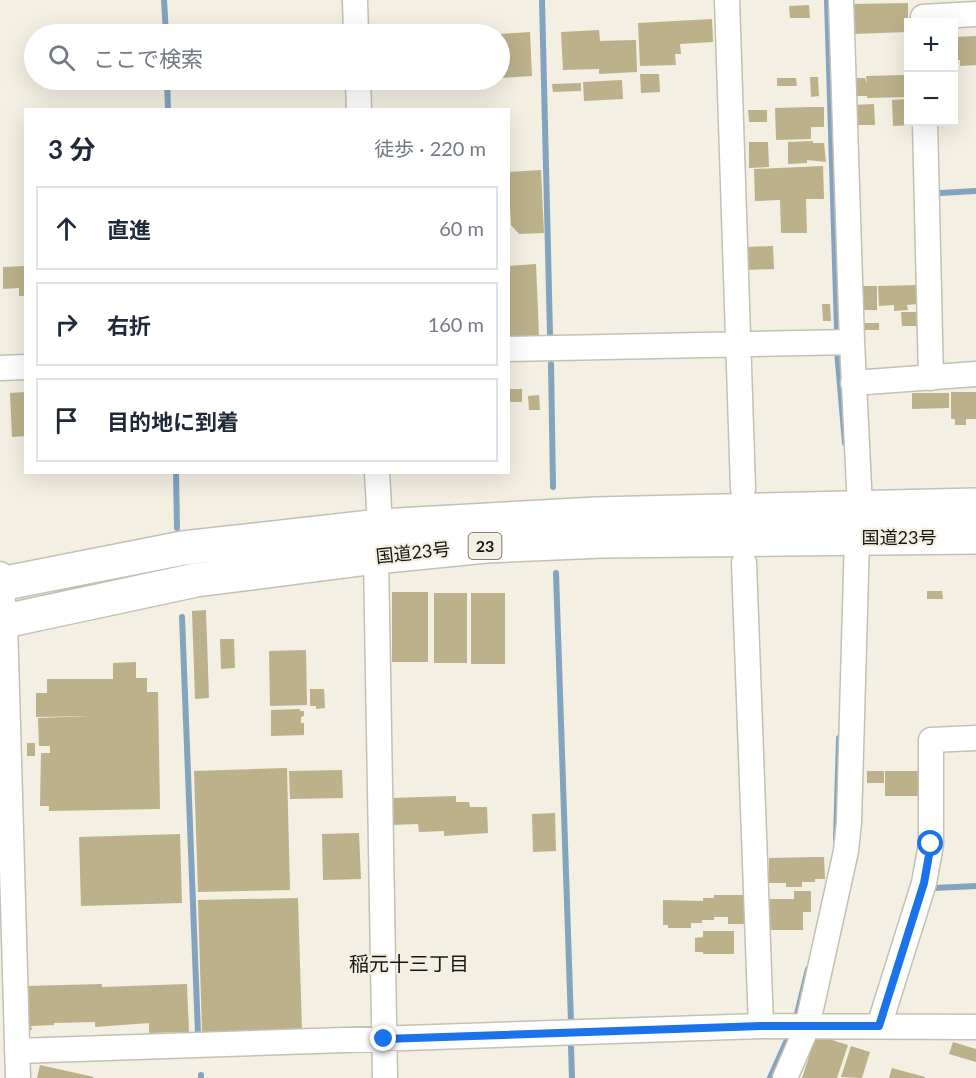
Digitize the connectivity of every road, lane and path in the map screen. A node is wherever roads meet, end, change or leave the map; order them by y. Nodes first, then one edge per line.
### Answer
1 (355, 0) edge
2 (727, 0) edge
3 (841, 0) edge
4 (923, 13) edge
5 (976, 14) edge
6 (356, 24) edge
7 (358, 90) edge
8 (359, 108) edge
9 (925, 126) edge
10 (852, 342) junction
11 (737, 344) junction
12 (510, 349) edge
13 (24, 367) edge
14 (0, 368) edge
15 (976, 374) edge
16 (930, 378) junction
17 (854, 383) junction
18 (377, 474) edge
19 (743, 489) dead end
20 (976, 505) edge
21 (858, 522) junction
22 (976, 537) edge
23 (378, 541) junction
24 (744, 563) dead end
25 (0, 574) edge
26 (0, 584) edge
27 (3, 621) edge
28 (976, 738) edge
29 (761, 1026) junction
30 (879, 1026) junction
31 (807, 1027) junction
32 (976, 1027) edge
33 (384, 1039) junction
34 (17, 1051) junction
35 (18, 1078) edge
36 (385, 1078) edge
37 (785, 1078) edge

1 - 6 street
2 - 11 street
3 - 10 street
4 - 5 street
7 - 8 street
9 - 16 street
10 - 11 street
10 - 17 street
11 - 12 street
11 - 19 street
13 - 14 street
15 - 16 street
16 - 17 street
17 - 21 street
18 - 23 street
20 - 21 highway, 国道23号 / 23
21 - 22 highway, 国道23号 / 23
21 - 23 highway, 国道23号 / 23
21 - 31 street
23 - 26 highway, 国道23号 / 23
23 - 27 highway, 国道23号 / 23
23 - 33 street
24 - 29 street
25 - 26 street
26 - 27 street
27 - 34 street
28 - 30 street
29 - 31 street
29 - 33 street
30 - 31 street
30 - 32 street
31 - 37 street
33 - 34 street
33 - 36 street
34 - 35 street

